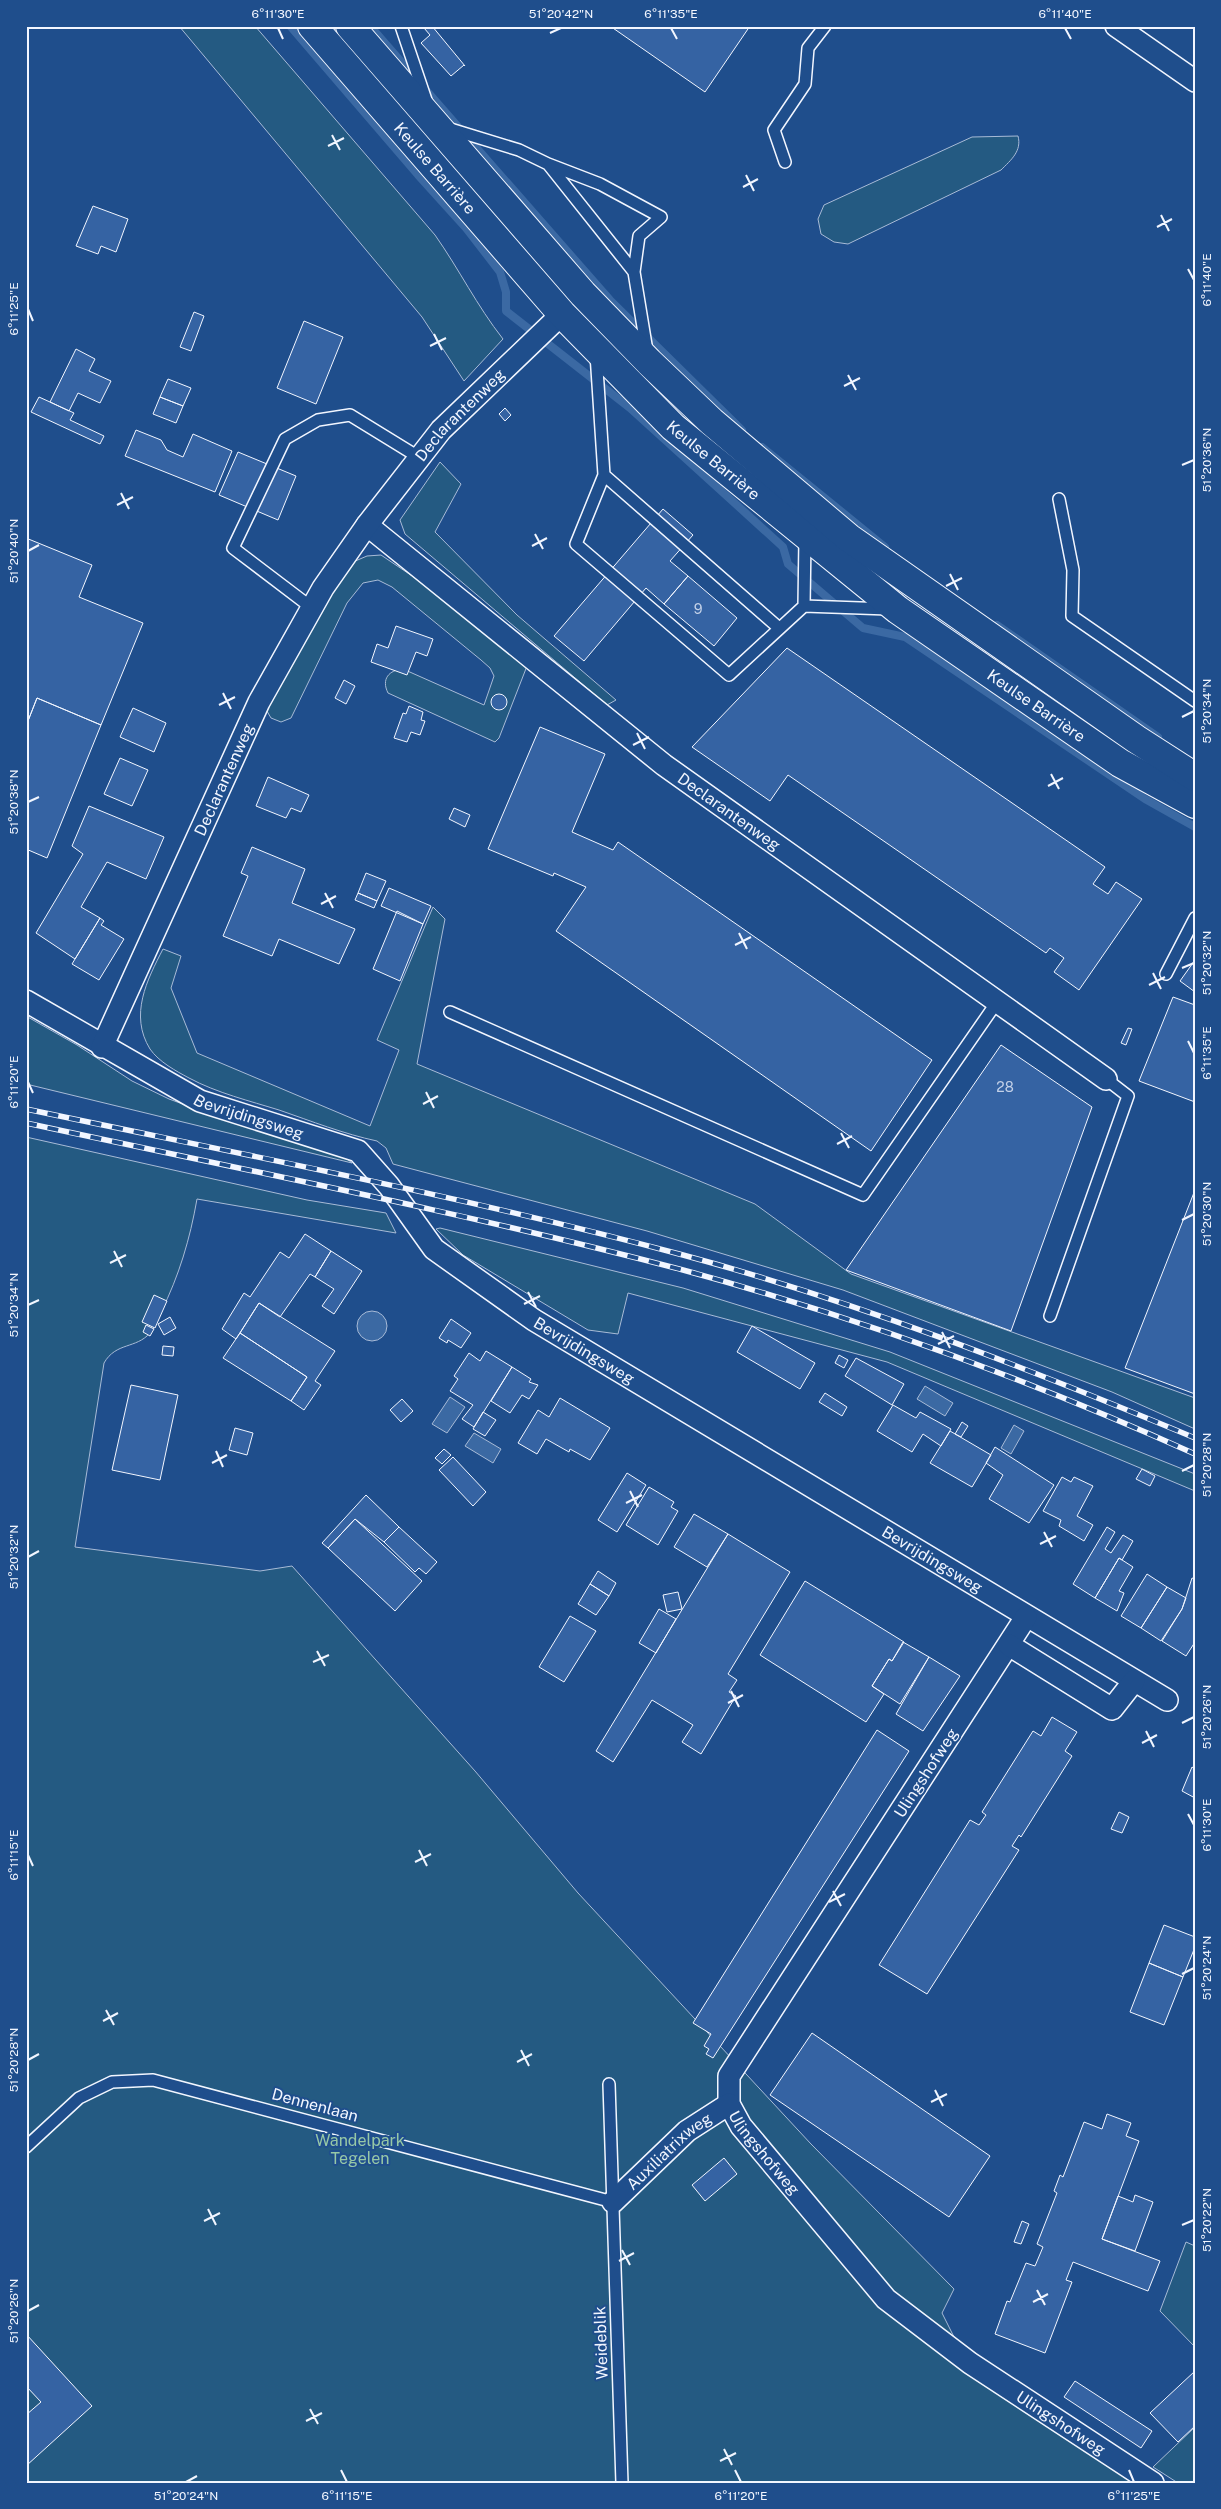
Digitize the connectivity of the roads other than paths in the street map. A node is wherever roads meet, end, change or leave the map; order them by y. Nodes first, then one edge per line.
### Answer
1 (312, 26) edge
2 (350, 26) edge
3 (401, 26) edge
4 (825, 26) edge
5 (1116, 26) edge
6 (1195, 81) edge
7 (434, 124) junction
8 (785, 162) dead end
9 (548, 164) junction
10 (634, 272) junction
11 (562, 314) junction
12 (596, 350) junction
13 (649, 362) junction
14 (420, 458) junction
15 (604, 475) junction
16 (1059, 499) dead end
17 (367, 525) junction
18 (805, 536) junction
19 (804, 606) junction
20 (312, 608) junction
21 (898, 610) junction
22 (779, 628) junction
23 (1195, 701) edge
24 (1195, 777) edge
25 (1195, 804) edge
26 (1195, 918) edge
27 (1166, 974) dead end
28 (26, 1002) edge
29 (997, 1002) junction
30 (450, 1012) dead end
31 (102, 1047) junction
32 (1106, 1079) joint
33 (1050, 1316) dead end
34 (1026, 1617) junction
35 (1009, 1644) junction
36 (1134, 1681) junction
37 (1167, 1700) dead end
38 (610, 2084) dead end
39 (729, 2104) junction
40 (26, 2147) edge
41 (612, 2202) junction
42 (622, 2483) edge
43 (1153, 2483) edge

1 - 11 main road, Keulse Barrière
2 - 7 main road, Keulse Barrière
3 - 7 lane
4 - 8 lane
5 - 6 street
7 - 9 lane
7 - 13 main road, Keulse Barrière
9 - 10 lane
9 - 10 lane
10 - 13 lane
11 - 12 main road, Keulse Barrière
11 - 14 street, Declarantenweg
12 - 15 lane
12 - 18 main road, Keulse Barrière
13 - 24 main road, Keulse Barrière
14 - 17 street, Declarantenweg
14 - 20 lane
15 - 22 lane
15 - 22 lane
16 - 23 lane
17 - 20 street, Declarantenweg
17 - 29 street, Declarantenweg
18 - 19 lane
18 - 21 main road, Keulse Barrière
19 - 21 lane
19 - 22 lane
20 - 31 street, Declarantenweg
21 - 25 main road, Keulse Barrière
26 - 27 lane
28 - 31 street, Bevrijdingsweg
29 - 30 lane
29 - 32 street, Declarantenweg
31 - 34 street, Bevrijdingsweg
32 - 33 lane
34 - 35 street, Ulingshofweg
34 - 36 street, Bevrijdingsweg
35 - 36 street
35 - 39 street, Ulingshofweg
36 - 37 street, Bevrijdingsweg
38 - 41 lane, Weideblik
39 - 41 street, Auxiliatrixweg
39 - 43 street, Ulingshofweg
40 - 41 lane, Dennenlaan
41 - 42 lane, Weideblik

